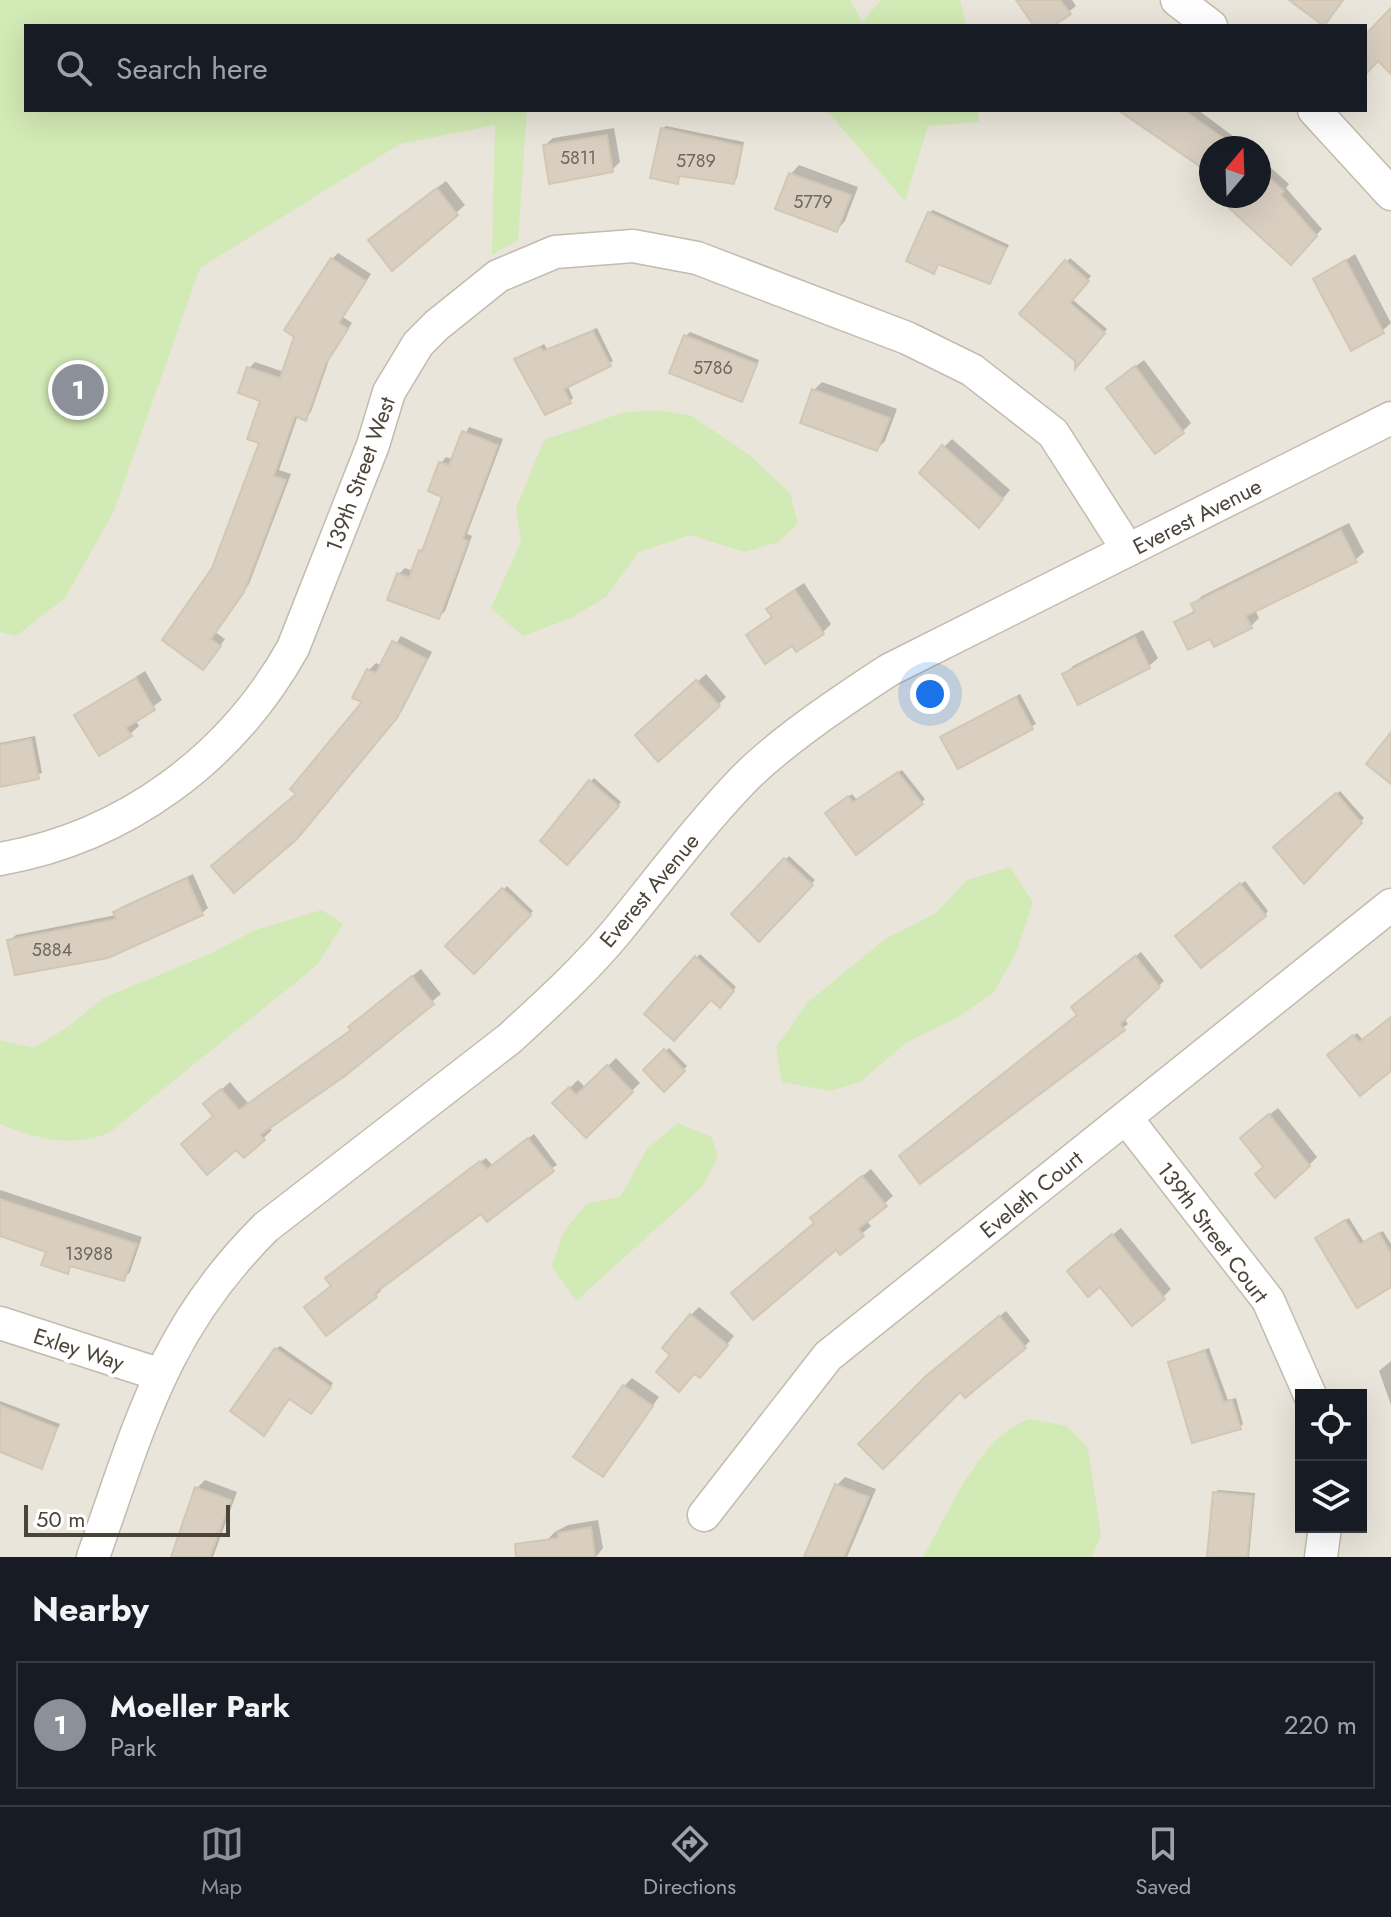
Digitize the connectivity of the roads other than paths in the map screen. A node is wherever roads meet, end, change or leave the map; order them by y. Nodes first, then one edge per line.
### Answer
1 (1177, 0) edge
2 (1208, 24) edge
3 (1316, 112) edge
4 (1391, 194) edge
5 (1388, 429) edge
6 (1128, 550) junction
7 (0, 859) edge
8 (1391, 905) edge
9 (1126, 1118) junction
10 (0, 1323) edge
11 (158, 1374) junction
12 (1307, 1389) edge
13 (704, 1515) dead end
14 (1324, 1533) edge
15 (93, 1557) edge
16 (1321, 1557) edge

1 - 2 street
3 - 4 street
5 - 6 street, Everest Avenue
6 - 7 street, 139th Street West
6 - 11 street, Everest Avenue
8 - 9 street, Eveleth Court
9 - 12 street, 139th Street Court
9 - 13 street, Eveleth Court
10 - 11 street, Exley Way
11 - 15 street, Everest Avenue
14 - 16 street

